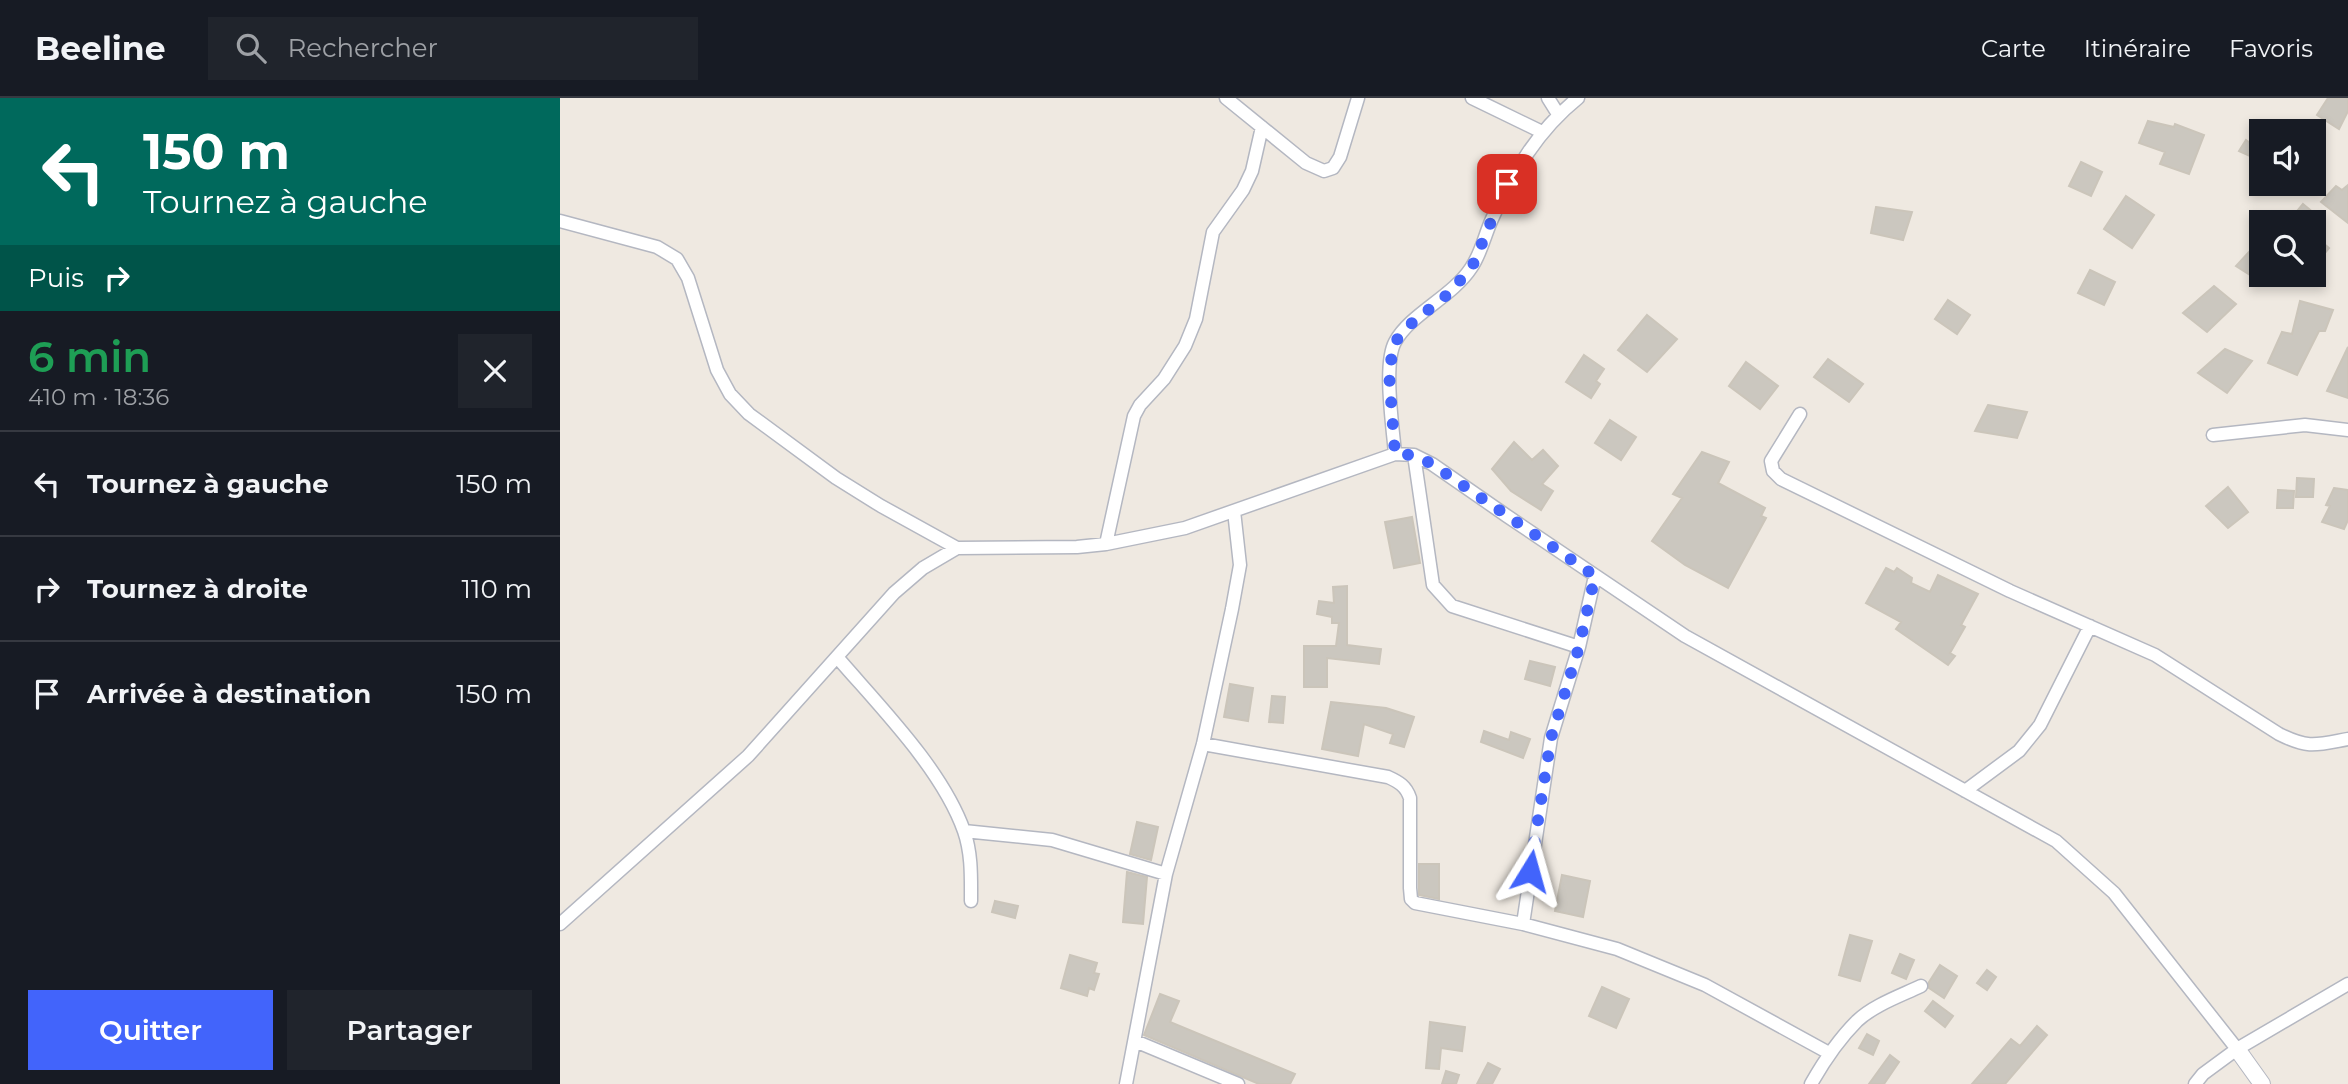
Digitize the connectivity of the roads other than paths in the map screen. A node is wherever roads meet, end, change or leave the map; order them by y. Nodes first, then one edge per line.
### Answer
1 (1226, 98) edge
2 (1358, 98) edge
3 (1472, 98) edge
4 (1548, 98) edge
5 (1578, 98) edge
6 (1558, 114) junction
7 (1262, 127) junction
8 (1542, 132) junction
9 (560, 220) edge
10 (1800, 414) dead end
11 (2348, 430) edge
12 (2213, 435) dead end
13 (1395, 454) junction
14 (1414, 455) junction
15 (1234, 511) junction
16 (1106, 544) junction
17 (957, 548) junction
18 (1595, 576) junction
19 (2090, 626) junction
20 (1579, 647) junction
21 (837, 657) junction
22 (2348, 739) edge
23 (1203, 744) junction
24 (1965, 791) junction
25 (964, 831) junction
26 (1166, 874) junction
27 (971, 901) dead end
28 (560, 924) edge
29 (1523, 924) junction
30 (2348, 984) edge
31 (1920, 986) dead end
32 (1135, 1041) junction
33 (2237, 1049) junction
34 (1829, 1053) junction
35 (1126, 1084) edge
36 (1238, 1084) edge
37 (1811, 1084) edge
38 (2195, 1084) edge
39 (2262, 1084) edge

1 - 7 street
2 - 7 street
3 - 8 street
4 - 6 street
5 - 6 street
6 - 8 street
7 - 16 street
8 - 13 street
9 - 17 street
10 - 19 street
11 - 12 street
13 - 14 street
13 - 15 street
14 - 18 street
14 - 20 street
15 - 16 street
15 - 23 street
16 - 17 street
17 - 21 street
18 - 20 street
18 - 24 street
19 - 22 street
19 - 24 street
20 - 29 street
21 - 25 street
21 - 28 street
23 - 26 street
23 - 29 street
24 - 33 street
25 - 26 street
25 - 27 street
26 - 32 street
29 - 34 street
30 - 33 street
31 - 34 street
32 - 35 street
32 - 36 street
33 - 38 street
33 - 39 street
34 - 37 street

